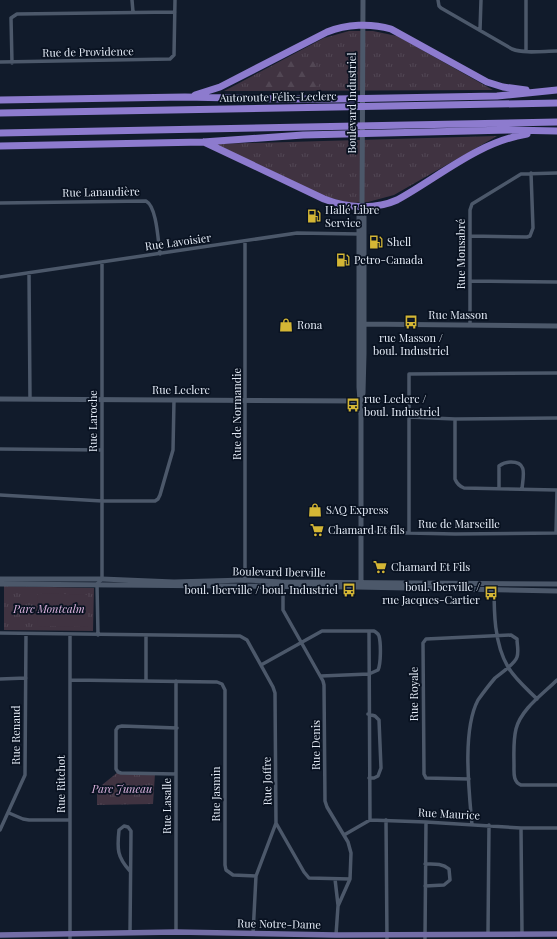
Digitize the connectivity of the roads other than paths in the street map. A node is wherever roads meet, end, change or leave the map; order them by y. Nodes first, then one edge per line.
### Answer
1 (132, 0) edge
2 (175, 0) edge
3 (363, 0) edge
4 (438, 0) edge
5 (481, 0) edge
6 (526, 0) edge
7 (133, 12) junction
8 (175, 12) junction
9 (362, 26) junction
10 (480, 30) junction
11 (526, 51) junction
12 (557, 51) edge
13 (0, 62) edge
14 (12, 63) junction
15 (557, 90) edge
16 (540, 92) junction
17 (184, 97) junction
18 (0, 100) edge
19 (557, 103) edge
20 (0, 113) edge
21 (557, 122) edge
22 (544, 131) junction
23 (557, 131) edge
24 (0, 133) edge
25 (203, 142) junction
26 (0, 146) edge
27 (531, 173) junction
28 (557, 173) edge
29 (0, 203) edge
30 (362, 207) junction
31 (359, 234) junction
32 (470, 236) junction
33 (245, 241) junction
34 (160, 254) junction
35 (102, 262) junction
36 (29, 273) junction
37 (0, 277) edge
38 (470, 281) junction
39 (557, 282) edge
40 (362, 324) junction
41 (470, 325) junction
42 (557, 326) edge
43 (557, 373) edge
44 (0, 399) edge
45 (30, 399) junction
46 (102, 400) junction
47 (174, 400) junction
48 (246, 400) junction
49 (361, 401) junction
50 (409, 417) junction
51 (557, 418) edge
52 (455, 419) junction
53 (0, 449) edge
54 (102, 450) junction
55 (499, 489) junction
56 (522, 489) junction
57 (557, 490) edge
58 (0, 495) edge
59 (102, 501) junction
60 (361, 532) junction
61 (409, 533) junction
62 (556, 533) edge
63 (0, 579) edge
64 (102, 579) junction
65 (245, 583) junction
66 (0, 584) edge
67 (97, 584) junction
68 (557, 584) edge
69 (361, 585) junction
70 (283, 586) junction
71 (494, 587) junction
72 (557, 591) edge
73 (369, 631) junction
74 (0, 633) edge
75 (26, 634) junction
76 (70, 634) junction
77 (98, 635) junction
78 (146, 635) junction
79 (497, 636) junction
80 (302, 642) junction
81 (261, 665) junction
82 (508, 667) junction
83 (369, 674) junction
84 (321, 676) junction
85 (26, 678) junction
86 (0, 679) edge
87 (71, 680) junction
88 (146, 680) junction
89 (557, 680) edge
90 (176, 681) junction
91 (537, 699) junction
92 (368, 714) junction
93 (177, 728) junction
94 (176, 774) junction
95 (369, 778) junction
96 (468, 779) junction
97 (557, 785) edge
98 (9, 813) junction
99 (70, 820) junction
100 (370, 820) junction
101 (386, 820) junction
102 (426, 822) junction
103 (276, 823) junction
104 (472, 825) junction
105 (488, 825) junction
106 (521, 828) junction
107 (557, 828) edge
108 (0, 830) edge
109 (344, 835) junction
110 (426, 864) junction
111 (130, 871) junction
112 (256, 876) junction
113 (335, 879) junction
114 (350, 879) junction
115 (425, 886) junction
116 (338, 906) junction
117 (176, 932) junction
118 (130, 933) junction
119 (253, 934) junction
120 (488, 934) junction
121 (522, 934) junction
122 (0, 935) edge
123 (555, 935) edge
124 (71, 936) edge
125 (336, 936) junction
126 (344, 937) edge
127 (387, 937) edge
128 (425, 937) edge
129 (472, 937) edge
130 (505, 937) edge
131 (2, 939) edge

1 - 7 street
2 - 8 street
3 - 9 street, Boulevard Industriel
4 - 10 street
5 - 10 street
6 - 11 street
7 - 8 street
7 - 14 street
8 - 14 street, Rue de Providence
9 - 16 highway
9 - 17 highway
9 - 30 street, Boulevard Industriel
10 - 11 street
11 - 12 street
13 - 14 street, Rue de Providence
15 - 16 highway
16 - 17 highway
17 - 18 highway
19 - 20 highway, Autoroute Félix-Leclerc
21 - 24 highway
22 - 23 highway
22 - 25 highway
22 - 30 highway
25 - 26 highway
25 - 30 highway
27 - 28 street, Rue Monsabré
27 - 32 street, Rue Monsabré
27 - 32 street
29 - 34 street, Rue Lanaudière
30 - 31 street, Boulevard Industriel
30 - 40 street, Boulevard Industriel
31 - 33 street, Rue Lavoisier
31 - 40 street, Boulevard Industriel
32 - 38 street, Rue Monsabré
33 - 34 street, Rue Lavoisier
33 - 48 street, Rue de Normandie
34 - 35 street, Rue Lavoisier
35 - 36 street, Rue Lavoisier
35 - 46 street, Rue Laroche
36 - 37 street, Rue Lavoisier
36 - 45 street
38 - 39 street
38 - 41 street, Rue Monsabré
40 - 41 street, Rue Masson
40 - 49 street, Boulevard Industriel
41 - 42 street, Rue Masson
43 - 50 street
44 - 45 street, Rue Leclerc
45 - 46 street, Rue Leclerc
46 - 47 street, Rue Leclerc
46 - 54 street, Rue Laroche
47 - 48 street, Rue Leclerc
47 - 59 street
48 - 49 street, Rue Leclerc
48 - 65 street, Rue de Normandie
49 - 60 street, Boulevard Industriel
50 - 52 street
50 - 61 street
51 - 52 street
52 - 55 street
53 - 54 street
54 - 59 street, Rue Laroche
55 - 56 street
55 - 56 street
56 - 57 street
57 - 62 street
58 - 59 street
59 - 64 street, Rue Laroche
60 - 61 street, Rue de Marseille
60 - 69 street, Boulevard Industriel
61 - 62 street, Rue de Marseille
63 - 64 street, Boulevard Iberville
64 - 65 street, Boulevard Iberville
64 - 67 street
65 - 67 street, Boulevard Iberville
65 - 69 street, Boulevard Iberville
65 - 70 street, Boulevard Iberville
66 - 67 street, Boulevard Iberville
67 - 77 street
68 - 71 street, Boulevard Iberville
69 - 70 street, Boulevard Iberville
69 - 71 street, Boulevard Iberville
70 - 80 street, Rue Denis
71 - 72 street, Boulevard Iberville
71 - 79 street
73 - 80 street
73 - 83 street
73 - 83 street
74 - 75 street
75 - 76 street
75 - 85 street, Rue Renaud
76 - 77 street
76 - 87 street, Rue Ritchot
77 - 78 street
78 - 81 street, Rue Joffre
78 - 88 street
79 - 82 street
79 - 82 street
79 - 96 street, Rue Royale
80 - 81 street
80 - 84 street, Rue Denis
81 - 103 street, Rue Joffre
82 - 91 street
82 - 96 street
83 - 84 street
83 - 92 street
84 - 109 street, Rue Denis
85 - 86 street
85 - 98 street, Rue Renaud
87 - 88 street
87 - 99 street, Rue Ritchot
88 - 90 street
89 - 91 street
90 - 93 street, Rue Lasalle
90 - 112 street, Rue Jasmin
91 - 97 street
92 - 95 street
92 - 95 street
93 - 94 street, Rue Lasalle
93 - 94 street
94 - 117 street, Rue Lasalle
95 - 100 street
96 - 104 street
98 - 99 street
98 - 108 street, Rue Renaud
99 - 124 street, Rue Ritchot
100 - 101 street, Rue Maurice
100 - 109 street, Rue Maurice
101 - 102 street, Rue Maurice
101 - 127 street
102 - 104 street, Rue Maurice
102 - 110 street
103 - 112 street, Rue Joffre
103 - 113 street
104 - 105 street, Rue Maurice
105 - 106 street, Rue Maurice
105 - 120 street
106 - 107 street, Rue Maurice
106 - 121 street
109 - 114 street, Rue Denis
110 - 115 street
110 - 115 street
111 - 111 street
111 - 118 street
112 - 119 street, Rue Joffre
113 - 114 street
113 - 116 street, Rue Denis
114 - 116 street, Rue Denis
115 - 128 street
116 - 125 street, Rue Denis
117 - 118 main road, Rue Notre-Dame
117 - 119 main road, Rue Notre-Dame
118 - 124 main road, Rue Notre-Dame
119 - 125 main road, Rue Notre-Dame
120 - 129 main road, Rue Notre-Dame
120 - 130 main road, Rue Notre-Dame
121 - 123 main road, Rue Notre-Dame
121 - 130 main road, Rue Notre-Dame
122 - 124 main road, Rue Notre-Dame
122 - 131 street
125 - 126 main road, Rue Notre-Dame
126 - 127 main road, Rue Notre-Dame
127 - 128 main road, Rue Notre-Dame
128 - 129 main road, Rue Notre-Dame

